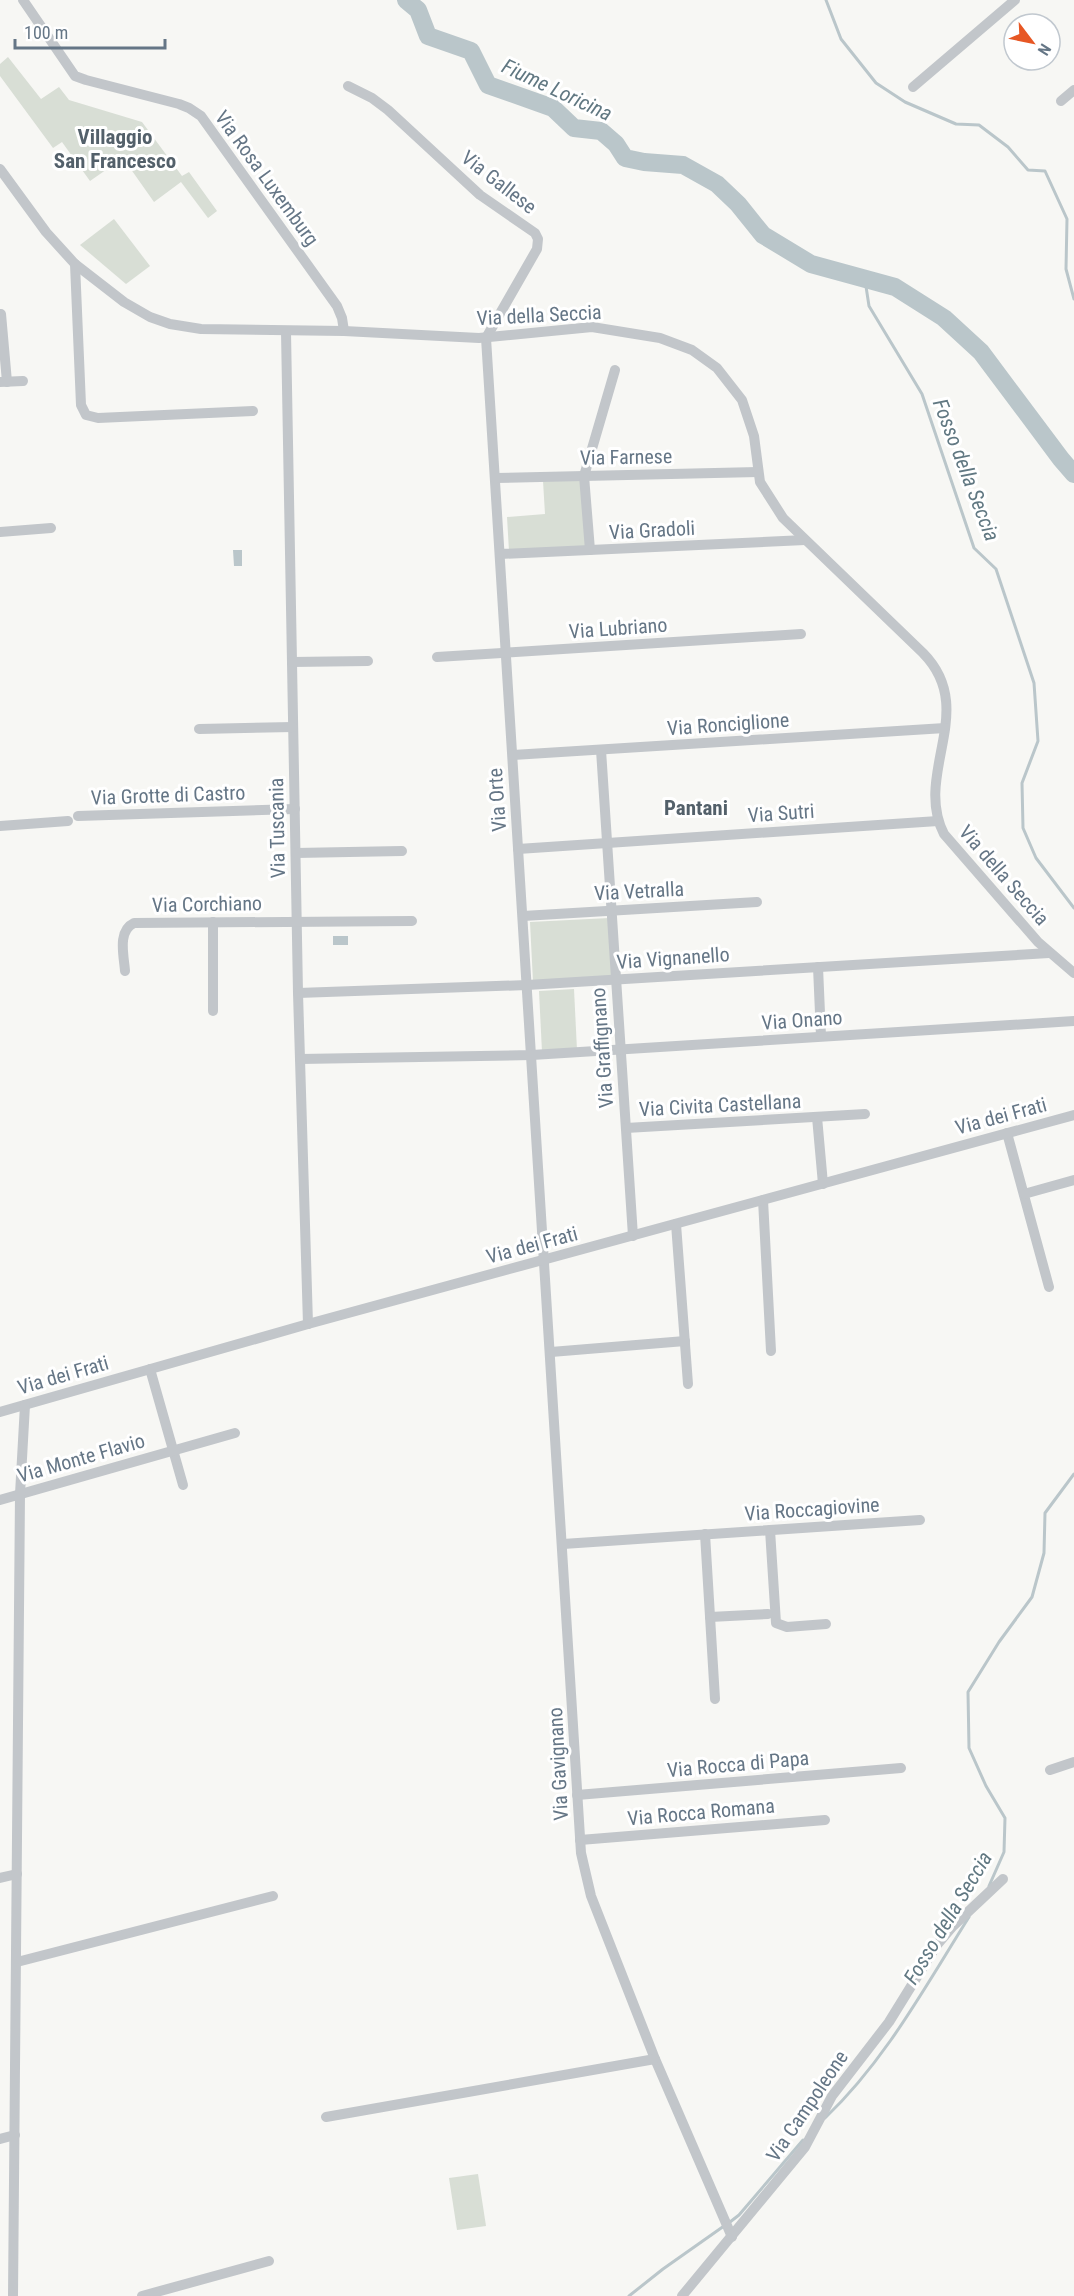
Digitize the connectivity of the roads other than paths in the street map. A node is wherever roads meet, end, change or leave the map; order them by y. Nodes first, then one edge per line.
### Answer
1 (23, 0) edge
2 (1015, 0) edge
3 (348, 86) dead end
4 (913, 87) dead end
5 (1074, 90) edge
6 (1061, 101) dead end
7 (0, 169) edge
8 (75, 264) junction
9 (1, 314) edge
10 (344, 331) junction
11 (286, 332) junction
12 (486, 338) junction
13 (615, 370) dead end
14 (23, 381) dead end
15 (3, 382) edge
16 (253, 411) dead end
17 (758, 472) junction
18 (584, 476) junction
19 (495, 478) junction
20 (51, 528) dead end
21 (0, 532) edge
22 (805, 540) junction
23 (590, 550) junction
24 (500, 554) junction
25 (801, 634) dead end
26 (506, 653) junction
27 (436, 657) dead end
28 (368, 661) dead end
29 (292, 662) junction
30 (293, 727) junction
31 (945, 728) junction
32 (199, 729) dead end
33 (601, 750) junction
34 (513, 755) junction
35 (295, 809) junction
36 (938, 821) junction
37 (0, 826) edge
38 (607, 843) junction
39 (519, 849) junction
40 (402, 851) dead end
41 (296, 853) junction
42 (757, 902) dead end
43 (612, 911) junction
44 (523, 916) junction
45 (412, 921) dead end
46 (213, 922) junction
47 (297, 922) junction
48 (1049, 953) junction
49 (818, 967) junction
50 (125, 971) dead end
51 (1074, 973) edge
52 (616, 980) junction
53 (527, 985) junction
54 (298, 993) junction
55 (213, 1011) dead end
56 (1074, 1021) edge
57 (821, 1036) junction
58 (621, 1051) junction
59 (532, 1055) junction
60 (300, 1059) junction
61 (865, 1114) dead end
62 (1074, 1115) edge
63 (817, 1117) junction
64 (626, 1128) junction
65 (1007, 1133) junction
66 (1074, 1180) edge
67 (823, 1184) junction
68 (1024, 1194) junction
69 (763, 1200) junction
70 (676, 1224) junction
71 (633, 1236) junction
72 (545, 1260) junction
73 (1049, 1287) dead end
74 (308, 1324) junction
75 (685, 1341) junction
76 (771, 1351) dead end
77 (551, 1352) junction
78 (150, 1369) junction
79 (688, 1384) dead end
80 (25, 1405) junction
81 (0, 1412) edge
82 (235, 1433) dead end
83 (173, 1450) junction
84 (183, 1485) dead end
85 (20, 1494) junction
86 (0, 1500) edge
87 (920, 1520) dead end
88 (770, 1530) junction
89 (705, 1534) junction
90 (563, 1544) junction
91 (768, 1614) dead end
92 (710, 1617) junction
93 (826, 1624) dead end
94 (715, 1699) dead end
95 (1074, 1762) edge
96 (901, 1768) dead end
97 (1050, 1770) dead end
98 (577, 1795) junction
99 (825, 1820) dead end
100 (580, 1840) junction
101 (17, 1874) junction
102 (0, 1878) edge
103 (1003, 1879) dead end
104 (273, 1896) dead end
105 (16, 1962) junction
106 (655, 2059) junction
107 (326, 2117) dead end
108 (15, 2135) junction
109 (0, 2139) edge
110 (732, 2237) junction
111 (269, 2261) dead end
112 (13, 2296) edge
113 (142, 2296) edge
114 (682, 2296) edge

1 - 10 street, Via Rosa Luxemburg
2 - 4 street
3 - 12 street, Via Gallese
5 - 6 street
7 - 8 street, Via della Seccia
8 - 11 street, Via della Seccia
8 - 16 street
9 - 15 street
10 - 11 street, Via della Seccia
10 - 12 street, Via della Seccia
11 - 29 street, Via Tuscania
12 - 17 street, Via della Seccia
12 - 19 street, Via Orte
13 - 18 street
14 - 15 street
17 - 18 street, Via Farnese
17 - 22 street, Via della Seccia
18 - 19 street, Via Farnese
18 - 23 street
19 - 24 street, Via Orte
20 - 21 street
22 - 23 street, Via Gradoli
22 - 31 street, Via della Seccia
23 - 24 street, Via Gradoli
24 - 26 street, Via Orte
25 - 26 street, Via Lubriano
26 - 27 street, Via Lubriano
26 - 34 street, Via Orte
28 - 29 street
29 - 30 street, Via Tuscania
30 - 32 street
30 - 35 street, Via Tuscania
31 - 33 street, Via Ronciglione
31 - 36 street, Via della Seccia
33 - 34 street, Via Ronciglione
33 - 38 street, Via Graffignano
34 - 39 street, Via Orte
35 - 37 street, Via Grotte di Castro
35 - 41 street, Via Tuscania
36 - 38 street, Via Sutri
36 - 48 street, Via della Seccia
38 - 39 street, Via Sutri
38 - 43 street, Via Graffignano
39 - 44 street, Via Orte
40 - 41 street
41 - 47 street, Via Tuscania
42 - 43 street, Via Vetralla
43 - 44 street, Via Vetralla
43 - 52 street, Via Graffignano
44 - 53 street, Via Orte
45 - 47 street, Via Corchiano
46 - 47 street, Via Corchiano
46 - 50 street, Via Corchiano
46 - 55 street
47 - 54 street, Via Tuscania
48 - 49 street, Via Vignanello
48 - 51 street, Via della Seccia
49 - 52 street, Via Vignanello
49 - 57 street
52 - 53 street, Via Vignanello
52 - 58 street, Via Graffignano
53 - 54 street, Via Vignanello
53 - 59 street, Via Orte
54 - 60 street, Via Tuscania
56 - 57 street, Via Onano
57 - 58 street, Via Onano
58 - 59 street, Via Onano
58 - 64 street, Via Graffignano
59 - 60 street, Via Onano
59 - 72 street, Via Orte
60 - 74 street, Via Tuscania
61 - 63 street, Via Civita Castellana
62 - 65 street, Via dei Frati
63 - 64 street, Via Civita Castellana
63 - 67 street, Via Civita Castellana
64 - 71 street, Via Graffignano
65 - 67 street, Via dei Frati
65 - 68 street
66 - 68 street
67 - 69 street, Via dei Frati
68 - 73 street
69 - 70 street, Via dei Frati
69 - 76 street
70 - 71 street, Via dei Frati
70 - 75 street
71 - 72 street, Via dei Frati
72 - 74 street, Via dei Frati
72 - 77 street, Via Gavignano
74 - 78 street, Via dei Frati
75 - 77 street
75 - 79 street
77 - 90 street, Via Gavignano
78 - 80 street, Via dei Frati
78 - 83 street, Via Monte Flavio
80 - 81 street, Via dei Frati
80 - 85 street
82 - 83 street, Via Monte Flavio
83 - 84 street, Via Monte Flavio
83 - 85 street, Via Monte Flavio
85 - 86 street, Via Monte Flavio
85 - 101 street
87 - 88 street, Via Roccagiovine
88 - 89 street, Via Roccagiovine
88 - 93 street
89 - 90 street, Via Roccagiovine
89 - 92 street
90 - 98 street, Via Gavignano
91 - 92 street
92 - 94 street
95 - 97 street
96 - 98 street, Via Rocca di Papa
98 - 100 street, Via Gavignano
99 - 100 street, Via Rocca Romana
100 - 106 street, Via Gavignano
101 - 102 street
101 - 105 street
103 - 110 street, Via Campoleone
104 - 105 street
105 - 108 street
106 - 107 street
106 - 110 street, Via Gavignano
108 - 109 street
108 - 112 street
110 - 114 street, Via Campoleone
111 - 113 street

